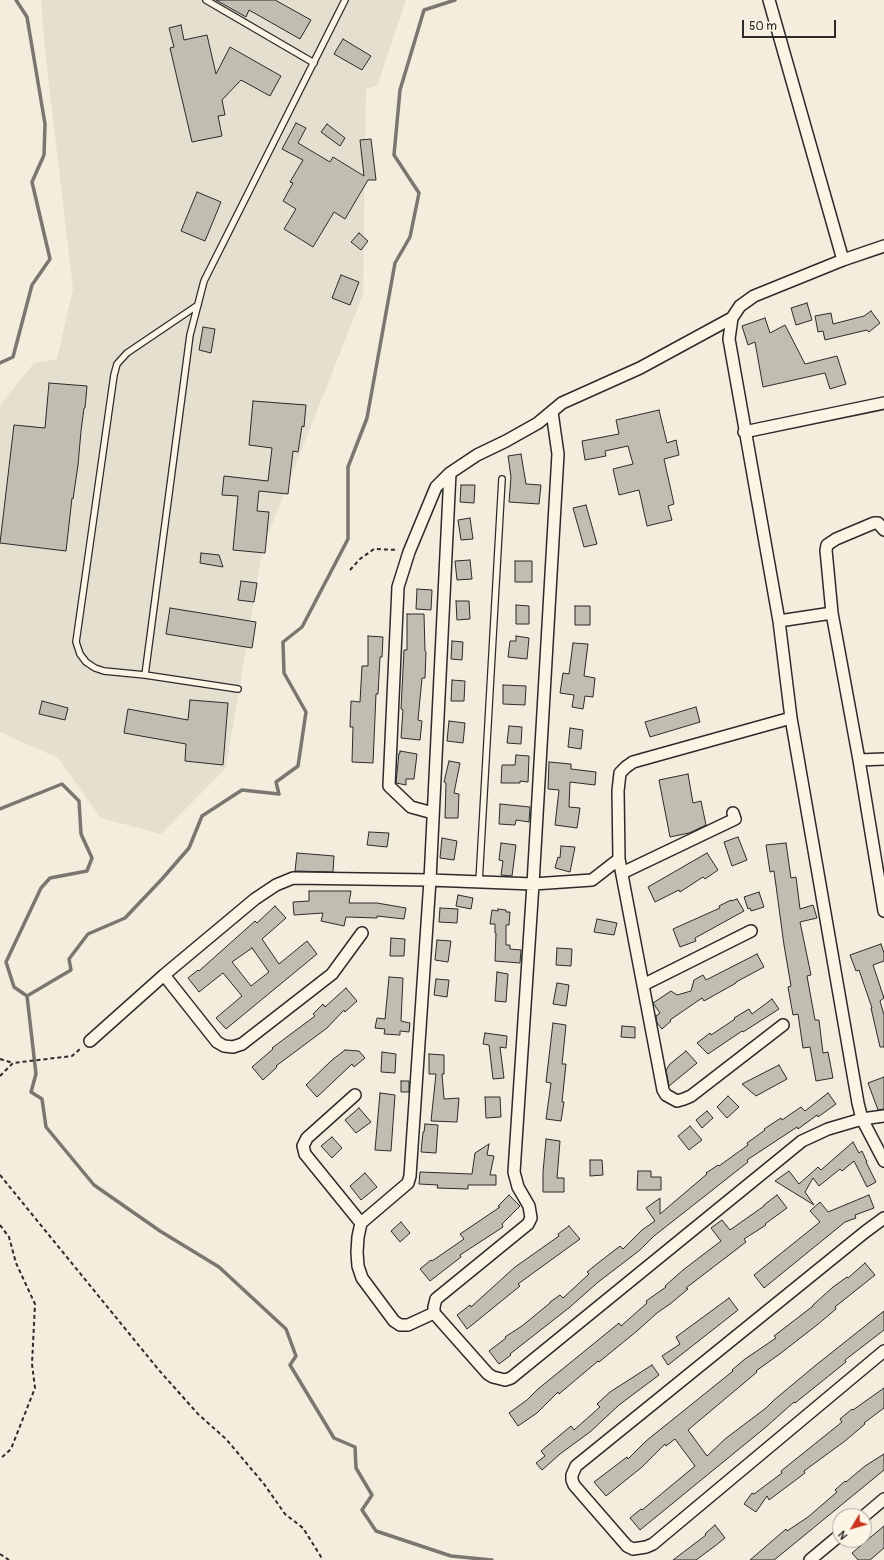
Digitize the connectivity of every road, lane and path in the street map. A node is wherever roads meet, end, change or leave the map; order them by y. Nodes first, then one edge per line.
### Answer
1 (206, 0) edge
2 (346, 0) edge
3 (769, 0) edge
4 (314, 63) junction
5 (884, 246) edge
6 (842, 260) junction
7 (198, 305) junction
8 (732, 318) junction
9 (884, 403) edge
10 (552, 412) junction
11 (744, 432) junction
12 (450, 473) junction
13 (502, 479) dead end
14 (884, 530) edge
15 (409, 552) junction
16 (350, 570) dead end
17 (832, 613) junction
18 (779, 621) junction
19 (144, 675) junction
20 (238, 689) dead end
21 (791, 718) junction
22 (884, 759) edge
23 (859, 760) junction
24 (433, 813) junction
25 (733, 813) dead end
26 (619, 859) junction
27 (622, 873) junction
28 (430, 880) junction
29 (479, 882) junction
30 (533, 884) junction
31 (884, 911) edge
32 (751, 931) dead end
33 (362, 932) dead end
34 (164, 975) junction
35 (642, 985) junction
36 (783, 1025) dead end
37 (90, 1041) joint
38 (0, 1059) edge
39 (14, 1063) junction
40 (0, 1076) edge
41 (355, 1095) dead end
42 (884, 1116) edge
43 (862, 1119) junction
44 (884, 1161) edge
45 (0, 1175) edge
46 (884, 1218) edge
47 (361, 1223) junction
48 (0, 1225) edge
49 (434, 1313) junction
50 (884, 1351) edge
51 (0, 1459) edge
52 (884, 1499) edge
53 (872, 1509) edge
54 (832, 1542) edge
55 (0, 1554) edge
56 (9, 1560) edge
57 (323, 1560) edge
58 (810, 1560) edge

1 - 4 lane
2 - 4 lane
3 - 6 street
4 - 7 lane
5 - 6 street
6 - 8 street
7 - 19 lane
7 - 19 lane
8 - 10 street
8 - 11 street
9 - 11 street
10 - 12 street
10 - 30 street
11 - 18 street
12 - 15 street
12 - 24 street
13 - 29 lane
14 - 17 street
15 - 16 path
15 - 24 street
17 - 18 street
17 - 23 street
18 - 21 street
19 - 20 lane
21 - 26 street
21 - 43 street
22 - 23 street
23 - 31 street
24 - 28 street
25 - 27 street
26 - 27 street
26 - 30 street
27 - 35 street
28 - 29 street
28 - 34 street
28 - 47 street
29 - 30 street
30 - 49 street
32 - 35 street
33 - 34 street
34 - 37 street
35 - 36 street
37 - 39 path
38 - 39 path
39 - 40 path
41 - 47 street
42 - 43 street
43 - 44 street
43 - 49 street
45 - 57 path
46 - 50 street
47 - 49 street
48 - 51 path
52 - 53 street
54 - 58 street
55 - 56 path

